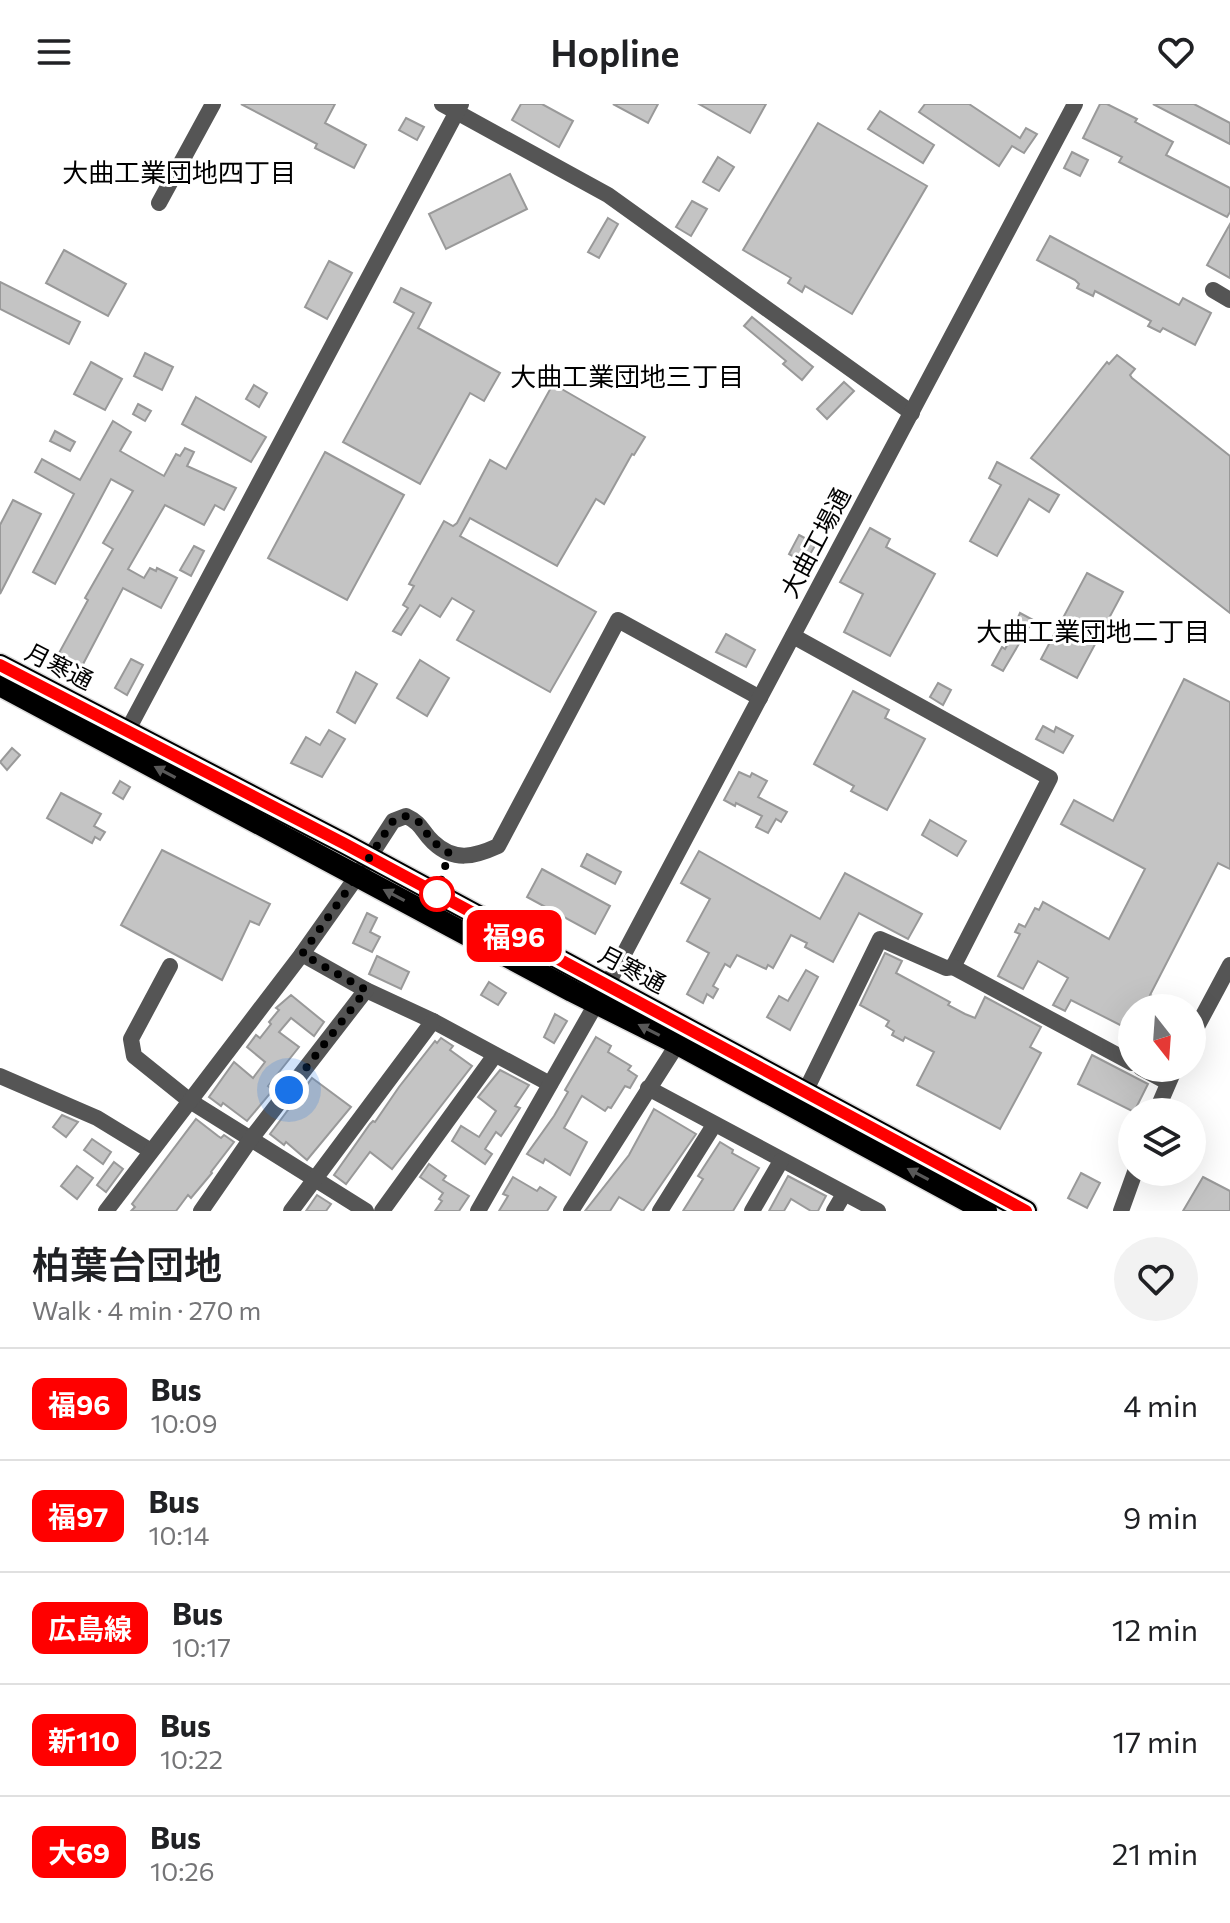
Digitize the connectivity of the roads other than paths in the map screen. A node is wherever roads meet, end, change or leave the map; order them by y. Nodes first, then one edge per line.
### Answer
1 (213, 104) edge
2 (1075, 104) edge
3 (453, 107) edge
4 (159, 203) dead end
5 (1213, 290) dead end
6 (1230, 300) edge
7 (912, 413) junction
8 (793, 636) junction
9 (0, 665) edge
10 (0, 685) edge
11 (760, 698) junction
12 (122, 739) junction
13 (364, 866) junction
14 (302, 954) junction
15 (1230, 965) edge
16 (170, 966) dead end
17 (953, 967) junction
18 (366, 990) junction
19 (601, 995) junction
20 (1206, 1010) edge
21 (433, 1021) junction
22 (682, 1036) junction
23 (495, 1055) junction
24 (1118, 1055) edge
25 (0, 1076) edge
26 (550, 1084) junction
27 (648, 1088) junction
28 (805, 1092) junction
29 (190, 1101) junction
30 (714, 1125) junction
31 (250, 1140) junction
32 (151, 1151) junction
33 (781, 1161) junction
34 (314, 1177) junction
35 (1130, 1186) edge
36 (844, 1194) junction
37 (106, 1211) edge
38 (201, 1211) edge
39 (291, 1211) edge
40 (366, 1211) edge
41 (382, 1211) edge
42 (478, 1211) edge
43 (571, 1211) edge
44 (660, 1211) edge
45 (752, 1211) edge
46 (834, 1211) edge
47 (878, 1211) edge
48 (986, 1211) edge
49 (1026, 1211) edge
50 (1121, 1211) edge

1 - 4 street
2 - 7 street, 大曲工場通
3 - 7 street
3 - 12 street
5 - 6 street
7 - 8 street, 大曲工場通
8 - 11 street, 大曲工場通
8 - 17 street
9 - 12 highway, 月寒通
10 - 12 highway, 月寒通
11 - 13 street
11 - 19 street, 大曲工場通
12 - 13 highway, 月寒通
13 - 14 street
13 - 19 highway, 月寒通
14 - 18 street
14 - 29 street
15 - 20 street
16 - 29 street
17 - 24 street
17 - 28 street
18 - 21 street
18 - 31 street
19 - 22 highway, 月寒通
19 - 26 street, 大曲工場通
21 - 23 street
21 - 34 street
22 - 27 street
22 - 28 highway, 月寒通
48 -> 22 highway, 月寒通
23 - 26 street
23 - 41 street
25 - 32 street
26 - 42 street, 大曲工場通
27 - 30 street
27 - 43 street
28 - 49 highway, 月寒通
29 - 31 street
29 - 32 street
30 - 33 street
30 - 44 street
31 - 34 street
31 - 38 street
32 - 37 street
33 - 36 street
33 - 45 street
34 - 39 street
34 - 40 street
35 - 50 street
36 - 46 street
36 - 47 street

